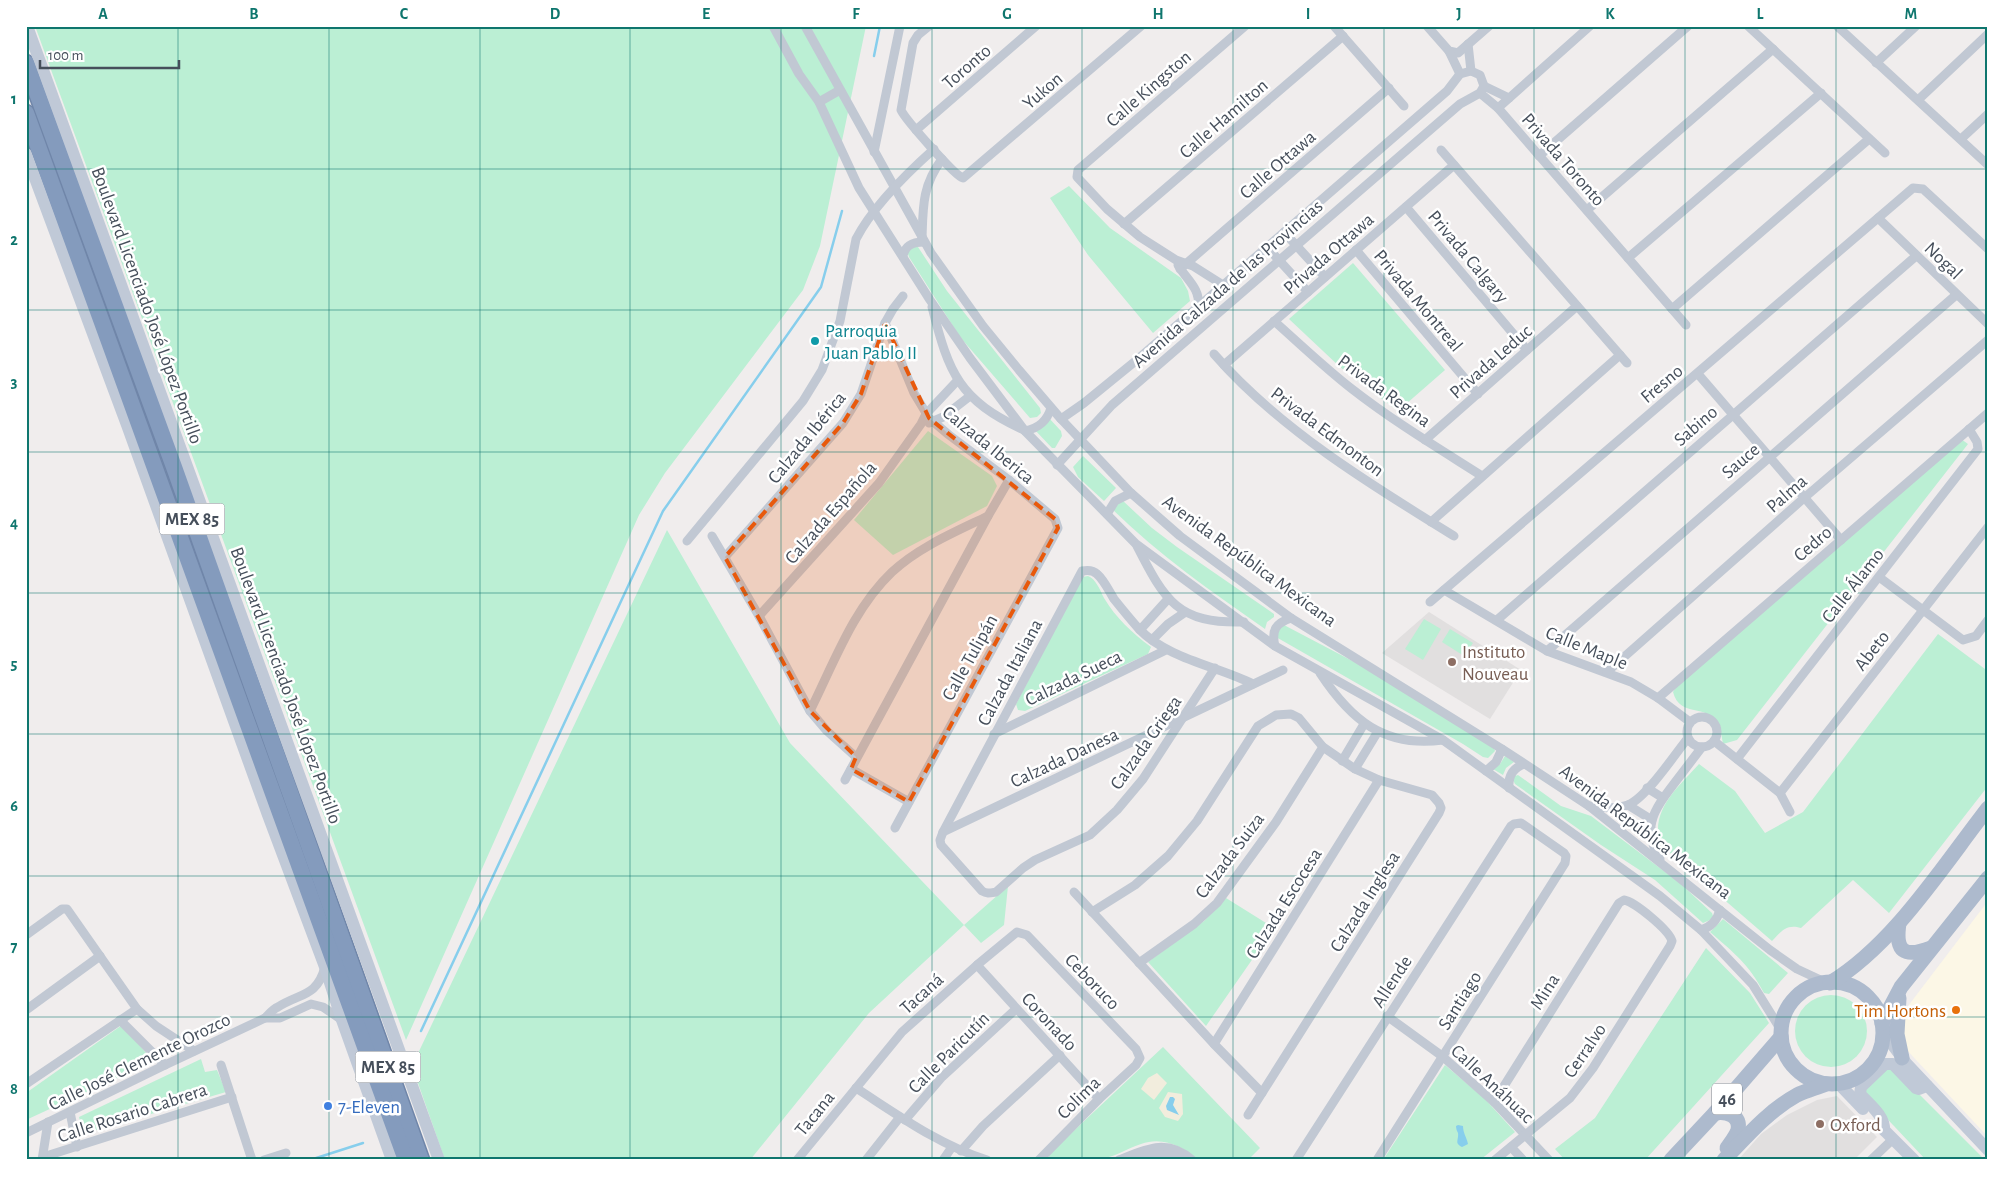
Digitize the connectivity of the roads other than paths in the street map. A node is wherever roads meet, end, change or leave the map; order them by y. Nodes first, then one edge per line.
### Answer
1 (27, 26) edge
2 (773, 26) edge
3 (805, 26) edge
4 (900, 26) edge
5 (929, 26) edge
6 (1036, 26) edge
7 (1141, 26) edge
8 (1245, 26) edge
9 (1334, 26) edge
10 (1427, 26) edge
11 (1489, 26) edge
12 (1590, 26) edge
13 (1688, 26) edge
14 (1748, 26) edge
15 (1837, 26) edge
16 (1916, 26) edge
17 (1988, 34) edge
18 (1343, 36) junction
19 (1468, 44) junction
20 (1773, 49) junction
21 (1453, 52) junction
22 (26, 63) edge
23 (1876, 63) junction
24 (1471, 70) junction
25 (1460, 74) junction
26 (1389, 88) junction
27 (1482, 89) junction
28 (840, 90) junction
29 (1820, 93) junction
30 (1509, 98) junction
31 (1918, 100) junction
32 (819, 102) junction
33 (1404, 106) dead end
34 (1498, 108) junction
35 (26, 113) edge
36 (1988, 114) edge
37 (916, 130) junction
38 (1869, 139) junction
39 (1961, 140) junction
40 (934, 149) junction
41 (1441, 150) dead end
42 (874, 152) junction
43 (1886, 153) dead end
44 (26, 154) edge
45 (1539, 156) junction
46 (942, 159) junction
47 (1454, 165) junction
48 (1988, 165) edge
49 (36, 176) junction
50 (894, 189) junction
51 (57, 199) junction
52 (1406, 207) junction
53 (1587, 210) junction
54 (874, 211) junction
55 (1878, 218) junction
56 (1124, 224) junction
57 (1284, 232) junction
58 (923, 240) junction
59 (1296, 245) junction
60 (1267, 247) junction
61 (1988, 248) edge
62 (1356, 250) junction
63 (903, 256) junction
64 (1916, 256) junction
65 (1628, 258) junction
66 (1279, 259) junction
67 (1181, 264) junction
68 (1325, 277) junction
69 (1223, 285) junction
70 (1308, 292) junction
71 (1956, 295) junction
72 (903, 296) dead end
73 (930, 300) junction
74 (1198, 306) junction
75 (1577, 306) junction
76 (1672, 309) junction
77 (1274, 321) junction
78 (885, 323) junction
79 (1988, 324) edge
80 (1686, 325) dead end
81 (1988, 340) edge
82 (1527, 350) junction
83 (1214, 354) dead end
84 (1620, 355) junction
85 (1627, 363) dead end
86 (1224, 365) junction
87 (1698, 374) junction
88 (957, 381) junction
89 (116, 394) junction
90 (1478, 394) junction
91 (970, 396) junction
92 (1051, 408) junction
93 (1988, 413) edge
94 (134, 414) junction
95 (926, 414) junction
96 (1732, 414) junction
97 (1061, 419) junction
98 (934, 422) junction
99 (921, 424) junction
100 (1969, 429) junction
101 (1025, 431) junction
102 (175, 438) junction
103 (1080, 440) junction
104 (1425, 440) junction
105 (1768, 456) junction
106 (1057, 465) junction
107 (174, 467) junction
108 (1482, 476) junction
109 (1009, 480) junction
110 (1130, 493) junction
111 (1804, 498) junction
112 (1108, 514) junction
113 (988, 516) junction
114 (1431, 522) junction
115 (1058, 528) joint
116 (1988, 528) edge
117 (712, 536) dead end
118 (1454, 536) dead end
119 (1841, 540) junction
120 (686, 541) dead end
121 (1136, 544) junction
122 (725, 558) junction
123 (1880, 577) junction
124 (1444, 590) junction
125 (1168, 599) junction
126 (1430, 602) dead end
127 (1923, 610) junction
128 (1184, 613) junction
129 (759, 616) junction
130 (1291, 618) junction
131 (1497, 620) junction
132 (1988, 620) edge
133 (1245, 622) junction
134 (1140, 630) junction
135 (1152, 640) junction
136 (1276, 646) junction
137 (1166, 650) junction
138 (1547, 651) junction
139 (1215, 668) junction
140 (1283, 670) dead end
141 (1318, 671) junction
142 (1606, 672) junction
143 (1254, 684) junction
144 (1658, 698) junction
145 (810, 710) junction
146 (1181, 719) junction
147 (1690, 722) junction
148 (1364, 724) junction
149 (1377, 733) junction
150 (994, 734) junction
151 (1688, 738) junction
152 (1443, 740) junction
153 (1714, 741) junction
154 (1323, 746) junction
155 (1702, 747) junction
156 (1502, 749) junction
157 (856, 757) junction
158 (1737, 759) junction
159 (1342, 761) junction
160 (1524, 764) junction
161 (851, 768) junction
162 (1355, 769) junction
163 (1486, 771) junction
164 (845, 780) dead end
165 (1379, 780) junction
166 (1509, 788) junction
167 (1647, 788) junction
168 (1780, 792) junction
169 (1663, 798) junction
170 (909, 802) junction
171 (1628, 805) junction
172 (1589, 806) junction
173 (1988, 808) edge
174 (1790, 812) dead end
175 (268, 815) junction
176 (1652, 820) junction
177 (895, 828) dead end
178 (943, 832) junction
179 (290, 840) junction
180 (1566, 856) joint
181 (1662, 864) junction
182 (326, 872) junction
183 (1988, 878) edge
184 (1074, 892) dead end
185 (1720, 910) junction
186 (1092, 912) junction
187 (1899, 923) junction
188 (1701, 930) junction
189 (1017, 932) joint
190 (26, 935) edge
191 (1670, 935) joint
192 (1931, 948) junction
193 (100, 956) junction
194 (1139, 963) junction
195 (977, 965) junction
196 (325, 967) junction
197 (1828, 983) junction
198 (1901, 987) junction
199 (137, 1009) junction
200 (1016, 1009) junction
201 (26, 1010) edge
202 (1388, 1016) junction
203 (266, 1018) junction
204 (120, 1020) junction
205 (342, 1020) junction
206 (1882, 1028) junction
207 (1781, 1034) junction
208 (1214, 1044) junction
209 (194, 1052) junction
210 (1060, 1055) junction
211 (1442, 1056) junction
212 (1140, 1058) joint
213 (1902, 1058) junction
214 (165, 1064) junction
215 (221, 1064) dead end
216 (26, 1084) edge
217 (1832, 1084) junction
218 (1927, 1086) junction
219 (856, 1088) junction
220 (1262, 1093) junction
221 (232, 1097) junction
222 (1099, 1099) junction
223 (1494, 1102) junction
224 (70, 1112) junction
225 (1715, 1113) junction
226 (1248, 1115) dead end
227 (902, 1118) junction
228 (48, 1122) junction
229 (1884, 1130) junction
230 (26, 1133) edge
231 (1526, 1136) junction
232 (1893, 1139) junction
233 (77, 1147) junction
234 (952, 1147) junction
235 (1511, 1147) junction
236 (1988, 1150) edge
237 (961, 1151) junction
238 (286, 1153) dead end
239 (42, 1158) edge
240 (252, 1160) edge
241 (264, 1160) edge
242 (392, 1160) edge
243 (406, 1160) edge
244 (421, 1160) edge
245 (439, 1160) edge
246 (797, 1160) edge
247 (866, 1160) edge
248 (942, 1160) edge
249 (987, 1160) edge
250 (1039, 1160) edge
251 (1119, 1160) edge
252 (1138, 1160) edge
253 (1182, 1160) edge
254 (1192, 1160) edge
255 (1296, 1160) edge
256 (1377, 1160) edge
257 (1495, 1160) edge
258 (1523, 1160) edge
259 (1549, 1160) edge
260 (1671, 1160) edge
261 (1719, 1160) edge
262 (1724, 1160) edge
263 (1871, 1160) edge
264 (1914, 1160) edge

1 - 102 street, Boulevard Licenciado José López Portillo
2 - 32 street
3 - 28 street, Avenida República Mexicana
4 - 42 street
5 - 37 street
6 - 37 street, Toronto
7 - 46 street, Yukon
8 - 56 street, Calle Kingston
9 - 18 street
10 - 21 street
11 - 19 street
12 - 30 street, Privada Toronto
13 - 45 street
14 - 20 street
15 - 23 street
16 - 23 street
17 - 31 street
18 - 26 street
18 - 56 street, Calle Hamilton
19 - 21 street
19 - 24 street
20 - 29 street
20 - 53 street
21 - 25 street
22 - 107 highway, Boulevard Licenciado José López Portillo / MEX 85
23 - 31 street
24 - 25 street
24 - 27 street
25 - 57 street, Avenida Calzada de las Provincias
26 - 33 street
26 - 67 street, Calle Ottawa
27 - 30 street
27 - 34 street
27 - 59 street, Avenida Calzada de las Provincias
28 - 32 street
28 - 42 street, Avenida República Mexicana
29 - 38 street
29 - 65 street
30 - 34 street, Privada Toronto
31 - 39 street
32 - 54 street
34 - 45 street, Privada Toronto
35 - 51 highway, MEX 85
36 - 39 street
37 - 40 street
38 - 43 street
38 - 76 street
39 - 48 street
40 - 46 street
40 - 50 street
41 - 47 street
42 - 50 street, Avenida República Mexicana
44 - 49 street
45 - 53 street, Privada Toronto
46 - 58 street
47 - 52 street, Privada Ottawa
47 - 75 street
49 - 51 highway
49 - 89 street
50 - 54 street
50 - 58 street, Avenida República Mexicana
51 - 94 highway, MEX 85
52 - 62 street, Privada Ottawa
52 - 82 street, Privada Calgary
53 - 65 street, Privada Toronto
54 - 63 street
54 - 120 street
55 - 61 street, Fresno
55 - 64 street, Nogal
55 - 87 street, Fresno
56 - 67 street
57 - 59 street
57 - 60 street, Avenida Calzada de las Provincias
58 - 63 street
58 - 92 street, Avenida República Mexicana
59 - 66 street, Avenida Calzada de las Provincias
59 - 68 street
60 - 66 street
60 - 69 street, Avenida Calzada de las Provincias
62 - 68 street, Privada Ottawa
62 - 90 street, Privada Montreal
63 - 73 street
64 - 71 street, Nogal
64 - 96 street, Sabino
65 - 76 street, Privada Toronto
66 - 70 street
66 - 103 street, Avenida Calzada de las Provincias
67 - 69 street
67 - 74 street
68 - 70 street, Privada Ottawa
69 - 74 street, Avenida Calzada de las Provincias
70 - 77 street, Privada Ottawa
71 - 79 street, Nogal
71 - 105 street, Sauce
72 - 78 street, Calzada Ibérica
73 - 88 street
73 - 101 street
74 - 97 street, Avenida Calzada de las Provincias
75 - 82 street, Privada Leduc
75 - 84 street
76 - 80 street, Privada Toronto
77 - 86 street, Privada Ottawa
77 - 104 street, Privada Regina
78 - 95 street, Calzada Iberica
78 - 122 street, Calzada Ibérica
81 - 111 street, Palma
82 - 90 street, Privada Leduc
83 - 86 street, Privada Edmonton
84 - 85 street
84 - 108 street
86 - 114 street, Privada Edmonton
87 - 96 street
87 - 124 street, Fresno
88 - 91 street
88 - 95 street, Calzada Española
89 - 94 highway
89 - 175 street
90 - 104 street, Privada Leduc
91 - 98 street
91 - 101 street
92 - 97 street, Avenida República Mexicana
92 - 101 street
93 - 100 street, Cedro
94 - 179 highway, MEX 85
95 - 98 street, Calzada Iberica
95 - 99 street, Calzada Española
96 - 105 street
96 - 131 street, Sabino
97 - 103 street, Avenida República Mexicana
98 - 99 street
98 - 109 street, Calzada Iberica
99 - 129 street, Calzada Española
100 - 119 street, Cedro
100 - 123 street, Calle Álamo
101 - 106 street
102 - 107 highway
102 - 182 street, Boulevard Licenciado José López Portillo
103 - 106 street, Avenida Calzada de las Provincias
103 - 110 street, Avenida República Mexicana
104 - 108 street, Privada Regina
105 - 111 street
105 - 138 street, Sauce
106 - 112 street
107 - 182 highway, Boulevard Licenciado José López Portillo / MEX 85
108 - 114 street
109 - 113 street
109 - 115 street, Calzada Iberica
110 - 112 street
110 - 130 street, Avenida República Mexicana
111 - 119 street
111 - 142 street, Palma
112 - 121 street
113 - 145 street
113 - 157 street
114 - 118 street, Privada Edmonton
115 - 170 street, Calle Tulipán
116 - 127 street, Abeto
117 - 122 street
119 - 144 street, Cedro
121 - 125 street
121 - 133 street
122 - 129 street
123 - 127 street
123 - 158 street, Calle Álamo
124 - 126 street, Fresno
124 - 131 street, Calle Maple
125 - 128 street
125 - 134 street
127 - 132 street
127 - 168 street, Abeto
128 - 133 street
128 - 135 street
129 - 145 street
130 - 136 street
130 - 156 street, Avenida República Mexicana
131 - 138 street, Calle Maple
133 - 136 street
134 - 135 street
134 - 150 street, Calzada Italiana
135 - 137 street
136 - 141 street
137 - 139 street
137 - 150 street, Calzada Sueca
138 - 142 street, Calle Maple
139 - 143 street
139 - 146 street, Calzada Griega
140 - 143 street, Calzada Danesa
141 - 148 street
141 - 152 street
142 - 144 street, Calle Maple
143 - 146 street, Calzada Danesa
144 - 147 street, Calle Maple
145 - 157 street
146 - 178 street, Calzada Danesa
146 - 178 street, Calzada Griega
147 - 151 street
147 - 153 street
148 - 149 street
148 - 159 street
149 - 152 street
149 - 162 street
150 - 178 street, Calzada Italiana
151 - 155 street
151 - 167 street
152 - 163 street
153 - 155 street
153 - 158 street
154 - 159 street, Calzada Inglesa
154 - 186 street, Calzada Inglesa
154 - 194 street, Calzada Suiza
155 - 169 street
156 - 160 street, Avenida República Mexicana
156 - 163 street
157 - 161 street
158 - 168 street
159 - 162 street, Calzada Inglesa
160 - 166 street
160 - 172 street, Avenida República Mexicana
161 - 164 street
161 - 170 street
162 - 165 street, Calzada Inglesa
163 - 166 street
165 - 208 street, Calzada Escocesa
165 - 220 street, Calzada Inglesa
166 - 188 street
167 - 169 street
167 - 171 street
168 - 174 street
169 - 176 street
170 - 177 street, Calle Tulipán
171 - 172 street
171 - 176 street
172 - 181 street, Avenida República Mexicana
173 - 187 main road, 46
175 - 179 highway
175 - 196 street
176 - 181 street
179 - 243 highway, MEX 85
180 - 202 street, Allende
180 - 211 street, Santiago
181 - 185 street, Avenida República Mexicana
182 - 244 highway, Boulevard Licenciado José López Portillo / MEX 85
182 - 245 street, Boulevard Licenciado José López Portillo
183 - 192 main road, 46
184 - 186 street
185 - 188 street
185 - 197 street, Avenida República Mexicana
186 - 194 street
187 - 192 main road
187 - 197 main road, 46
188 - 207 street
189 - 195 street, Tacaná
189 - 212 street, Ceboruco
190 - 193 street
191 - 223 street, Mina
191 - 231 street, Cerralvo
192 - 198 main road, 46
193 - 199 street
193 - 201 street
194 - 208 street
195 - 200 street, Coronado
195 - 219 street, Tacaná
196 - 203 street, Calle José Clemente Orozco
196 - 205 street
197 - 206 main road
197 - 207 main road, 46
198 - 206 main road, 46
198 - 213 main road
199 - 204 street
199 - 209 street
200 - 210 street, Coronado
200 - 227 street, Calle Paricutín
202 - 211 street, Calle Anáhuac
202 - 255 street, Allende
203 - 205 street, Calle José Clemente Orozco
203 - 209 street, Calle José Clemente Orozco
204 - 214 street
204 - 216 street
205 - 242 street
206 - 213 street
206 - 217 main road, 46
207 - 217 main road
207 - 225 main road, 46
208 - 220 street
209 - 214 street, Calle José Clemente Orozco
210 - 222 street, Coronado
210 - 237 street
211 - 223 street, Calle Anáhuac
211 - 256 street, Santiago
212 - 222 street, Colima
213 - 218 street
214 - 224 street, Calle José Clemente Orozco
215 - 221 street
217 - 229 street
217 - 262 main road, 46
218 - 229 street
218 - 236 street
219 - 227 street
219 - 246 street, Tacana
220 - 226 street, Calzada Inglesa
221 - 233 street, Calle Rosario Cabrera
221 - 240 street
222 - 250 street, Colima
223 - 231 street, Calle Anáhuac
224 - 228 street, Calle José Clemente Orozco
224 - 233 street
225 - 260 main road, 46
225 - 261 main road
227 - 234 street
227 - 247 street, Calle Paricutín
228 - 230 street, Calle José Clemente Orozco
228 - 239 street
229 - 232 street
231 - 235 street, Cerralvo
231 - 259 street, Calle Anáhuac
232 - 263 street
232 - 264 street
233 - 239 street, Calle Rosario Cabrera
234 - 237 street
234 - 248 street
235 - 257 street, Cerralvo
235 - 258 street, Calle Anáhuac
237 - 249 street
238 - 241 street
251 - 254 street
252 - 253 street

